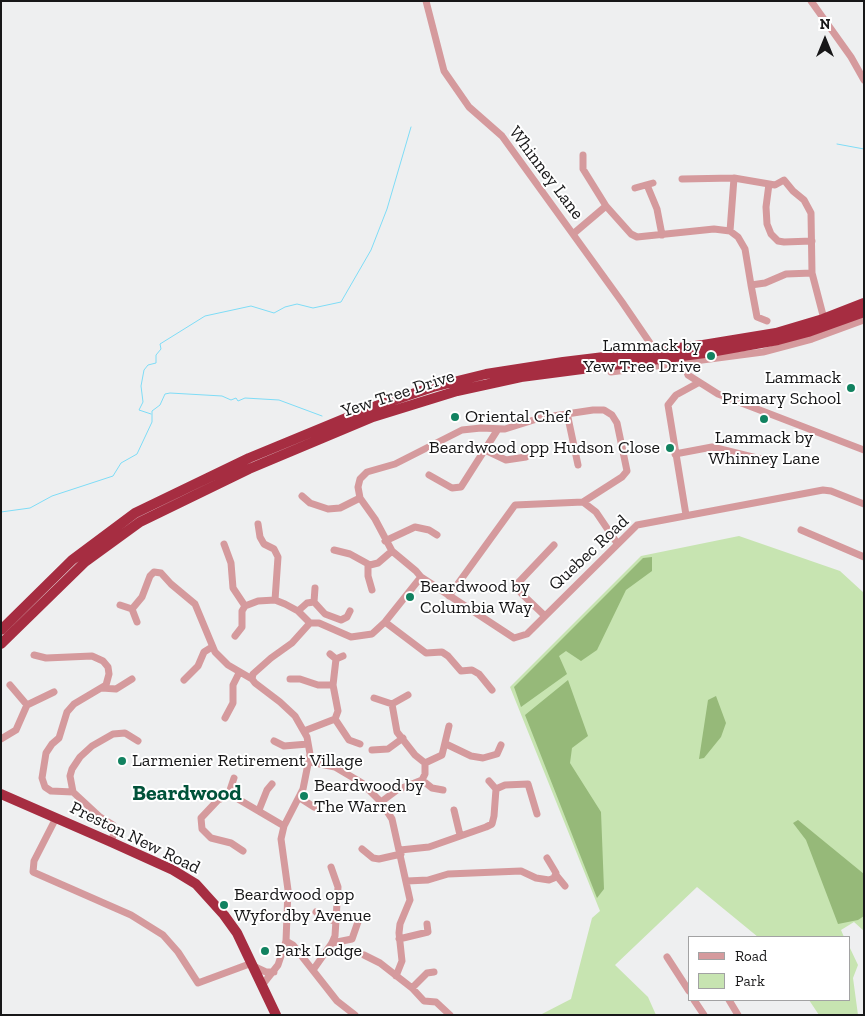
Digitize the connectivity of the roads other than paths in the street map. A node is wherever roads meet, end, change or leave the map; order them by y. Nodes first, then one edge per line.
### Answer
1 (426, 1) edge
2 (811, 1) edge
3 (864, 80) edge
4 (583, 155) dead end
5 (734, 178) junction
6 (682, 179) dead end
7 (769, 184) junction
8 (635, 188) dead end
9 (606, 206) junction
10 (730, 231) junction
11 (573, 234) junction
12 (662, 235) junction
13 (812, 241) junction
14 (812, 272) junction
15 (751, 285) junction
16 (864, 303) edge
17 (864, 312) edge
18 (864, 320) edge
19 (767, 321) dead end
20 (826, 322) junction
21 (653, 356) junction
22 (682, 356) junction
23 (611, 372) dead end
24 (698, 383) junction
25 (567, 413) junction
26 (498, 429) junction
27 (485, 450) junction
28 (864, 450) edge
29 (675, 454) junction
30 (526, 457) dead end
31 (773, 462) dead end
32 (578, 465) dead end
33 (429, 475) dead end
34 (302, 496) dead end
35 (360, 498) junction
36 (583, 502) junction
37 (864, 504) edge
38 (686, 515) junction
39 (137, 518) junction
40 (258, 524) dead end
41 (801, 530) dead end
42 (437, 535) dead end
43 (385, 541) junction
44 (617, 543) junction
45 (224, 544) dead end
46 (554, 545) dead end
47 (334, 550) dead end
48 (392, 551) junction
49 (864, 557) edge
50 (368, 565) junction
51 (421, 577) junction
52 (315, 588) dead end
53 (372, 590) dead end
54 (449, 596) junction
55 (275, 600) junction
56 (314, 602) junction
57 (120, 605) dead end
58 (245, 606) junction
59 (132, 609) junction
60 (350, 610) dead end
61 (298, 611) junction
62 (545, 616) junction
63 (137, 622) dead end
64 (385, 622) junction
65 (310, 623) junction
66 (1, 630) edge
67 (235, 636) dead end
68 (1, 644) edge
69 (212, 647) junction
70 (330, 654) dead end
71 (34, 655) dead end
72 (239, 673) junction
73 (132, 679) dead end
74 (252, 679) junction
75 (290, 679) dead end
76 (184, 680) dead end
77 (10, 685) dead end
78 (333, 685) junction
79 (102, 688) junction
80 (492, 690) dead end
81 (54, 692) dead end
82 (408, 696) dead end
83 (374, 698) dead end
84 (392, 704) junction
85 (27, 705) junction
86 (225, 718) dead end
87 (335, 720) junction
88 (449, 726) dead end
89 (304, 731) junction
90 (403, 738) junction
91 (1, 739) edge
92 (138, 741) dead end
93 (274, 741) dead end
94 (308, 744) junction
95 (360, 744) dead end
96 (446, 744) junction
97 (501, 745) dead end
98 (372, 750) dead end
99 (310, 762) junction
100 (425, 764) junction
101 (234, 778) dead end
102 (422, 780) junction
103 (489, 781) dead end
104 (272, 784) dead end
105 (496, 789) junction
106 (444, 790) dead end
107 (72, 792) junction
108 (1, 794) edge
109 (228, 796) junction
110 (300, 798) junction
111 (381, 802) junction
112 (314, 807) dead end
113 (258, 810) junction
114 (454, 810) dead end
115 (537, 814) dead end
116 (56, 818) junction
117 (284, 826) junction
118 (460, 835) junction
119 (111, 842) junction
120 (362, 849) dead end
121 (243, 851) dead end
122 (401, 852) junction
123 (546, 858) dead end
124 (331, 867) dead end
125 (556, 875) junction
126 (407, 881) junction
127 (565, 886) dead end
128 (316, 912) dead end
129 (360, 916) dead end
130 (334, 921) junction
131 (427, 924) dead end
132 (399, 939) junction
133 (286, 941) junction
134 (332, 943) junction
135 (364, 955) dead end
136 (667, 957) dead end
137 (253, 964) junction
138 (314, 970) junction
139 (274, 972) junction
140 (434, 972) dead end
141 (396, 976) junction
142 (263, 984) junction
143 (412, 988) junction
144 (688, 989) edge
145 (695, 1001) edge
146 (730, 1001) edge
147 (276, 1015) edge
148 (355, 1015) edge
149 (450, 1015) edge
150 (704, 1015) edge
151 (738, 1015) edge

1 - 11 street, Whinney Lane
2 - 3 street
4 - 9 street
5 - 6 street
5 - 7 street
5 - 10 street
7 - 13 street
7 - 13 street
8 - 12 street
9 - 11 street
9 - 12 street
10 - 12 street
10 - 15 street
11 - 21 street, Whinney Lane
13 - 14 street
14 - 15 street
14 - 20 street
15 - 19 street
16 - 20 highway, Yew Tree Drive
17 - 20 highway, Yew Tree Drive
18 - 22 street
20 - 22 highway, Yew Tree Drive
21 - 22 highway, Yew Tree Drive
21 - 39 highway, Yew Tree Drive
22 - 23 street
22 - 24 street
24 - 28 street
24 - 29 street
25 - 26 street
25 - 32 street
25 - 36 street
26 - 27 street
26 - 35 street
27 - 30 street
27 - 33 street
29 - 31 street
29 - 38 street
34 - 35 street
35 - 43 street, Quebec Road
36 - 44 street
36 - 54 street
37 - 38 street, Quebec Road
38 - 44 street, Quebec Road
39 - 66 highway, Yew Tree Drive
39 - 68 highway, Yew Tree Drive
40 - 55 street
41 - 49 street
42 - 43 street
43 - 48 street, Quebec Road
44 - 62 street, Quebec Road
45 - 58 street
46 - 62 street
47 - 50 street
48 - 50 street
48 - 51 street, Quebec Road
50 - 53 street
51 - 54 street, Quebec Road
51 - 64 street
52 - 56 street
54 - 62 street, Quebec Road
55 - 58 street
55 - 61 street
56 - 60 street
56 - 61 street
57 - 59 street
58 - 67 street
59 - 63 street
59 - 69 street
61 - 65 street
64 - 65 street
64 - 80 street
65 - 74 street
69 - 72 street
69 - 76 street
70 - 78 street
71 - 79 street
72 - 74 street
72 - 86 street
73 - 79 street
74 - 89 street
75 - 78 street
77 - 85 street
78 - 87 street
79 - 107 street
81 - 85 street
82 - 84 street
83 - 84 street
84 - 90 street
85 - 91 street
87 - 89 street
87 - 95 street
88 - 96 street
89 - 94 street
90 - 98 street
90 - 100 street
92 - 107 street
93 - 94 street
94 - 99 street
96 - 97 street
96 - 100 street
99 - 110 street
99 - 111 street
100 - 102 street
101 - 109 street
102 - 106 street
102 - 111 street
103 - 105 street
104 - 113 street
105 - 115 street
105 - 118 street
107 - 119 street
108 - 116 highway, Preston New Road
109 - 113 street
109 - 121 street
110 - 112 street
110 - 117 street
111 - 122 street
113 - 117 street
114 - 118 street
116 - 119 highway, Preston New Road
116 - 137 street
117 - 133 street
118 - 122 street
119 - 137 highway, Preston New Road
120 - 122 street
122 - 126 street
123 - 125 street
124 - 130 street
125 - 126 street
125 - 127 street
126 - 132 street
128 - 130 street
129 - 134 street
130 - 134 street
131 - 132 street
132 - 141 street
133 - 138 street
133 - 139 street
134 - 138 street
135 - 141 street
136 - 144 street
137 - 139 street
137 - 142 highway, Preston New Road
138 - 148 street
139 - 142 street
140 - 143 street
141 - 143 street
142 - 147 highway, Preston New Road
143 - 149 street
145 - 150 street
146 - 151 street

